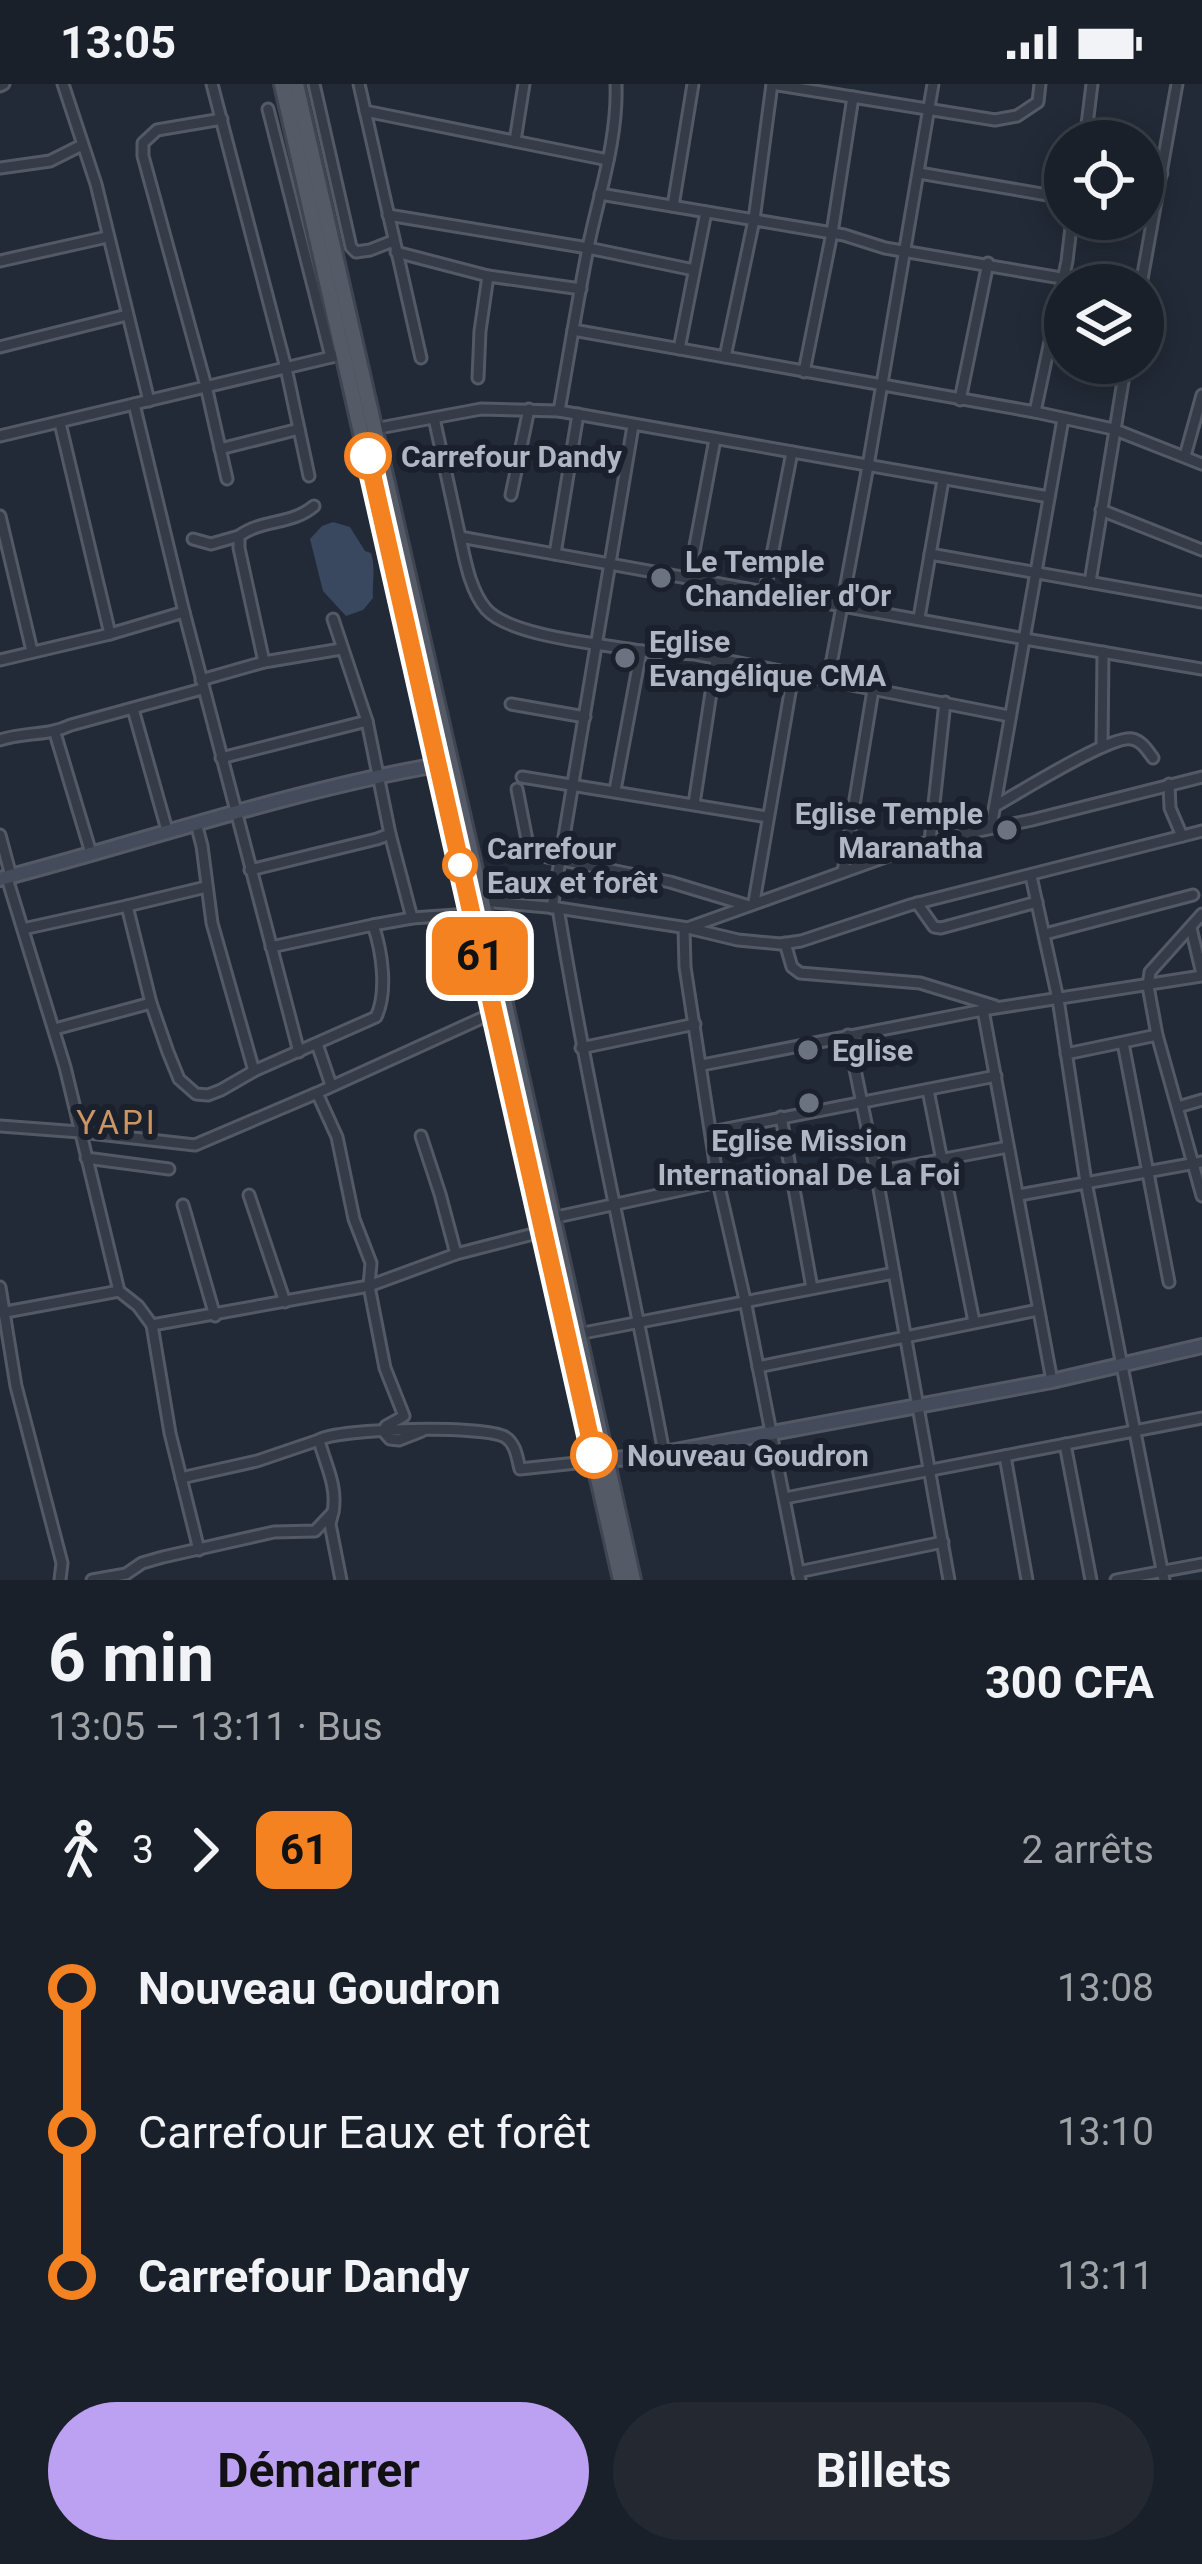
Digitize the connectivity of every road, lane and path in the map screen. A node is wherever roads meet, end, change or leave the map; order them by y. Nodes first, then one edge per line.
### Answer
1 (63, 84) edge
2 (212, 84) edge
3 (282, 84) edge
4 (296, 84) edge
5 (314, 84) edge
6 (359, 84) edge
7 (524, 84) edge
8 (616, 84) edge
9 (694, 84) edge
10 (772, 84) edge
11 (933, 84) edge
12 (1040, 84) edge
13 (1092, 84) edge
14 (1177, 84) edge
15 (854, 98) junction
16 (929, 108) junction
17 (268, 109) dead end
18 (365, 111) junction
19 (222, 119) junction
20 (1087, 120) edge
21 (515, 140) junction
22 (82, 145) junction
23 (608, 160) junction
24 (1164, 161) edge
25 (0, 168) edge
26 (919, 173) junction
27 (600, 194) junction
28 (1044, 194) edge
29 (673, 206) junction
30 (706, 212) junction
31 (388, 215) junction
32 (754, 220) junction
33 (832, 233) junction
34 (107, 237) junction
35 (394, 246) junction
36 (588, 248) junction
37 (905, 250) junction
38 (0, 261) edge
39 (988, 263) junction
40 (694, 270) junction
41 (1044, 275) edge
42 (488, 276) junction
43 (581, 289) junction
44 (127, 315) junction
45 (573, 330) junction
46 (0, 347) edge
47 (679, 349) junction
48 (338, 356) junction
49 (725, 357) junction
50 (421, 358) dead end
51 (1044, 366) edge
52 (286, 368) junction
53 (804, 372) junction
54 (478, 379) dead end
55 (1122, 384) edge
56 (206, 386) junction
57 (880, 386) junction
58 (1202, 395) edge
59 (148, 400) junction
60 (960, 400) junction
61 (134, 404) junction
62 (529, 409) junction
63 (559, 411) junction
64 (1035, 412) junction
65 (578, 415) junction
66 (434, 418) junction
67 (1063, 419) junction
68 (60, 423) junction
69 (633, 426) junction
70 (299, 429) junction
71 (374, 429) junction
72 (1113, 429) junction
73 (0, 436) edge
74 (715, 439) junction
75 (220, 449) junction
76 (792, 452) junction
77 (1185, 456) junction
78 (1202, 464) edge
79 (868, 466) junction
80 (309, 476) dead end
81 (227, 479) dead end
82 (943, 480) junction
83 (512, 495) dead end
84 (1049, 497) junction
85 (314, 506) dead end
86 (1101, 510) junction
87 (0, 516) edge
88 (239, 536) junction
89 (460, 537) junction
90 (193, 539) dead end
91 (1202, 550) edge
92 (555, 554) junction
93 (931, 554) junction
94 (610, 564) junction
95 (1037, 573) junction
96 (689, 578) junction
97 (1090, 582) junction
98 (765, 592) junction
99 (1202, 602) edge
100 (841, 605) junction
101 (184, 612) junction
102 (919, 618) junction
103 (333, 620) dead end
104 (110, 634) junction
105 (1024, 639) junction
106 (597, 643) junction
107 (341, 649) junction
108 (641, 651) junction
109 (32, 652) junction
110 (1103, 652) junction
111 (0, 660) edge
112 (716, 660) junction
113 (264, 662) junction
114 (1202, 669) edge
115 (794, 675) junction
116 (828, 681) junction
117 (201, 685) junction
118 (873, 690) junction
119 (945, 703) junction
120 (511, 704) dead end
121 (133, 709) junction
122 (1009, 716) junction
123 (585, 717) junction
124 (367, 721) junction
125 (55, 733) junction
126 (0, 740) edge
127 (1102, 747) junction
128 (221, 758) junction
129 (1153, 758) dead end
130 (437, 765) junction
131 (380, 776) junction
132 (523, 777) dead end
133 (1202, 777) edge
134 (1169, 784) junction
135 (571, 786) junction
136 (517, 789) dead end
137 (615, 790) junction
138 (694, 804) junction
139 (995, 806) junction
140 (235, 814) junction
141 (766, 817) junction
142 (196, 823) junction
143 (992, 827) junction
144 (167, 830) junction
145 (1202, 831) edge
146 (391, 834) junction
147 (0, 835) edge
148 (1182, 836) junction
149 (930, 841) junction
150 (92, 853) junction
151 (561, 861) junction
152 (250, 870) junction
153 (843, 872) junction
154 (1031, 876) junction
155 (6, 878) edge
156 (206, 886) junction
157 (1193, 896) dead end
158 (482, 901) junction
159 (1037, 902) junction
160 (917, 903) junction
161 (750, 904) junction
162 (127, 906) junction
163 (555, 908) junction
164 (470, 914) junction
165 (1202, 914) edge
166 (412, 918) junction
167 (373, 925) junction
168 (686, 928) junction
169 (1191, 928) junction
170 (23, 929) junction
171 (1045, 934) junction
172 (785, 943) junction
173 (271, 947) junction
174 (1202, 975) edge
175 (1148, 986) junction
176 (1058, 999) junction
177 (151, 1003) junction
178 (1001, 1007) junction
179 (983, 1010) junction
180 (493, 1013) junction
181 (695, 1024) junction
182 (55, 1029) junction
183 (848, 1034) junction
184 (1157, 1035) junction
185 (1123, 1043) junction
186 (317, 1044) junction
187 (581, 1048) junction
188 (299, 1052) junction
189 (1066, 1054) junction
190 (702, 1065) junction
191 (254, 1071) junction
192 (996, 1076) junction
193 (331, 1085) junction
194 (928, 1090) junction
195 (317, 1094) junction
196 (1202, 1100) edge
197 (863, 1103) junction
198 (1178, 1107) junction
199 (781, 1117) junction
200 (0, 1126) edge
201 (80, 1132) junction
202 (711, 1132) junction
203 (421, 1136) dead end
204 (1009, 1147) junction
205 (86, 1158) junction
206 (941, 1160) junction
207 (1197, 1163) edge
208 (169, 1168) dead end
209 (876, 1172) junction
210 (1150, 1172) junction
211 (718, 1182) junction
212 (1086, 1182) junction
213 (248, 1195) dead end
214 (1019, 1195) junction
215 (1202, 1196) edge
216 (616, 1203) junction
217 (183, 1204) dead end
218 (552, 1217) junction
219 (542, 1232) junction
220 (456, 1254) junction
221 (893, 1273) junction
222 (1169, 1282) dead end
223 (369, 1286) junction
224 (0, 1287) edge
225 (812, 1288) junction
226 (119, 1291) junction
227 (745, 1300) junction
228 (285, 1302) junction
229 (1038, 1310) junction
230 (3, 1312) edge
231 (215, 1316) junction
232 (639, 1321) junction
233 (974, 1322) junction
234 (152, 1325) junction
235 (578, 1334) junction
236 (906, 1337) junction
237 (1202, 1346) edge
238 (1122, 1364) junction
239 (758, 1367) junction
240 (1052, 1381) junction
241 (16, 1386) junction
242 (0, 1389) edge
243 (919, 1404) junction
244 (1202, 1418) edge
245 (382, 1431) junction
246 (769, 1432) junction
247 (1135, 1432) junction
248 (319, 1440) junction
249 (1065, 1444) junction
250 (664, 1453) junction
251 (1005, 1456) junction
252 (601, 1461) junction
253 (932, 1472) junction
254 (181, 1478) junction
255 (785, 1498) junction
256 (333, 1512) junction
257 (943, 1541) junction
258 (199, 1550) junction
259 (1202, 1564) edge
260 (1163, 1575) edge
261 (799, 1576) edge
262 (127, 1577) edge
263 (60, 1580) edge
264 (92, 1580) edge
265 (341, 1580) edge
266 (622, 1580) edge
267 (633, 1580) edge
268 (949, 1580) edge
269 (1027, 1580) edge
270 (1091, 1580) edge
271 (1116, 1580) edge

1 - 22 street
2 - 19 street
3 - 48 main road
4 - 71 main road
5 - 35 street
6 - 18 street
7 - 21 street
8 - 23 street
9 - 29 street
10 - 15 street
10 - 32 street
11 - 16 street
12 - 16 street
13 - 20 street
14 - 24 street
15 - 16 street
15 - 33 street
16 - 26 street
17 - 48 street
18 - 21 street
18 - 31 street
19 - 52 street
19 - 56 street
21 - 23 street
22 - 25 street
22 - 34 street
23 - 27 street
26 - 28 street
26 - 37 street
27 - 29 street
27 - 36 street
29 - 30 street
30 - 32 street
30 - 40 street
31 - 35 street
31 - 36 street
32 - 33 street
32 - 49 street
33 - 37 street
33 - 53 street
34 - 38 street
34 - 44 street
35 - 42 street
35 - 50 street
36 - 40 street
36 - 43 street
37 - 39 street
37 - 57 street
39 - 41 street
39 - 60 street
40 - 47 street
42 - 43 street
42 - 54 street
43 - 45 street
44 - 46 street
44 - 59 street
45 - 47 street
45 - 63 street
47 - 49 street
48 - 52 street
48 - 130 main road
49 - 53 street
51 - 64 street
52 - 56 street
52 - 70 street
53 - 57 street
55 - 72 street
56 - 59 street
56 - 75 street
57 - 60 street
57 - 79 street
58 - 77 street
59 - 61 street
60 - 64 street
61 - 68 street
61 - 101 street
62 - 63 street
62 - 66 street
62 - 83 street
63 - 65 street
64 - 67 street
65 - 69 street
65 - 92 street
66 - 71 street
66 - 89 street
67 - 72 street
67 - 84 street
68 - 73 street
68 - 104 street
69 - 74 street
69 - 94 street
70 - 75 street
70 - 80 street
71 - 158 main road
72 - 77 street
72 - 86 street
74 - 76 street
74 - 96 street
75 - 81 street
76 - 79 street
76 - 98 street
77 - 78 street
79 - 82 street
79 - 100 street
82 - 84 street
82 - 93 street
84 - 95 street
85 - 88 street
86 - 91 street
86 - 97 street
87 - 109 street
88 - 90 street
88 - 113 street
89 - 92 street
89 - 106 street
92 - 94 street
93 - 95 street
93 - 102 street
94 - 96 street
94 - 106 street
95 - 97 street
95 - 105 street
96 - 98 street
97 - 99 street
98 - 100 street
100 - 102 street
100 - 116 street
101 - 104 street
101 - 117 street
102 - 105 street
103 - 107 street
104 - 109 street
105 - 110 street
105 - 122 street
106 - 108 street
106 - 123 street
107 - 113 street
107 - 124 street
108 - 112 street
108 - 137 street
109 - 111 street
110 - 114 street
110 - 127 street
112 - 115 street
112 - 138 street
113 - 117 street
115 - 116 street
115 - 141 street
116 - 118 street
117 - 121 street
117 - 128 street
118 - 119 street
118 - 153 street
119 - 122 street
119 - 149 street
120 - 123 street
121 - 125 street
121 - 144 street
122 - 139 street
123 - 135 street
124 - 128 street
124 - 131 street
125 - 126 street
125 - 150 street
127 - 129 street
127 - 139 street
128 - 140 street
130 - 131 street
130 - 164 main road
131 - 140 street
131 - 146 street
132 - 135 street
133 - 134 street
134 - 143 street
134 - 148 street
135 - 137 street
135 - 151 street
136 - 151 street
137 - 138 street
138 - 141 street
139 - 143 street
140 - 142 street
140 - 152 street
141 - 161 street
142 - 144 street
142 - 156 street
143 - 149 street
144 - 150 street
145 - 148 street
146 - 152 street
146 - 166 street
147 - 155 street
148 - 154 street
149 - 153 street
150 - 155 street
151 - 161 street
151 - 163 street
152 - 173 street
153 - 161 street
154 - 159 street
154 - 160 street
155 - 170 street
156 - 162 street
156 - 191 street
157 - 171 street
158 - 163 street
158 - 218 main road
159 - 160 street
159 - 171 street
160 - 172 street
161 - 168 street
162 - 170 street
162 - 177 street
163 - 168 street
163 - 187 street
164 - 166 street
164 - 180 main road
165 - 169 street
166 - 167 street
167 - 173 street
167 - 186 street
168 - 172 street
168 - 181 street
169 - 174 street
169 - 175 street
170 - 182 street
171 - 176 street
172 - 178 street
173 - 188 street
174 - 175 street
175 - 176 street
175 - 184 street
176 - 178 street
176 - 189 street
177 - 182 street
177 - 191 street
178 - 179 street
179 - 183 street
179 - 192 street
180 - 193 street
180 - 219 main road
181 - 187 street
181 - 190 street
182 - 201 street
183 - 190 street
183 - 197 street
184 - 185 street
184 - 198 street
185 - 189 street
185 - 210 street
186 - 188 street
186 - 193 street
187 - 216 street
188 - 191 street
189 - 212 street
190 - 202 street
192 - 194 street
192 - 204 street
193 - 195 street
194 - 197 street
194 - 206 street
195 - 201 street
195 - 223 street
196 - 198 street
197 - 199 street
197 - 209 street
198 - 207 street
199 - 202 street
199 - 225 street
200 - 201 street
201 - 205 street
202 - 211 street
203 - 220 street
204 - 206 street
204 - 214 street
205 - 208 street
205 - 226 street
206 - 209 street
206 - 233 street
207 - 210 street
207 - 215 street
209 - 221 street
210 - 212 street
210 - 222 street
211 - 216 street
211 - 227 street
212 - 214 street
212 - 238 street
213 - 228 street
214 - 229 street
216 - 218 street
216 - 232 street
217 - 231 street
218 - 235 main road
219 - 220 street
219 - 252 main road
220 - 223 street
221 - 225 street
221 - 236 street
223 - 228 street
223 - 245 street
224 - 230 street
225 - 227 street
226 - 230 street
226 - 234 street
227 - 232 street
227 - 239 street
228 - 231 street
229 - 233 street
229 - 240 street
230 - 241 street
231 - 234 street
232 - 235 street
232 - 250 street
233 - 236 street
234 - 254 street
235 - 252 main road
236 - 239 street
236 - 243 street
237 - 238 street
238 - 240 street
238 - 247 street
239 - 246 street
240 - 243 street
241 - 242 street
241 - 263 street
243 - 246 street
243 - 253 street
244 - 247 street
245 - 248 street
245 - 252 street
246 - 250 street
246 - 255 street
247 - 249 street
247 - 260 street
248 - 254 street
248 - 256 street
249 - 251 street
249 - 270 street
250 - 252 street
251 - 253 street
251 - 269 street
252 - 266 main road
252 - 267 main road
253 - 255 street
253 - 257 street
254 - 258 street
255 - 261 street
256 - 258 street
256 - 265 street
257 - 261 street
257 - 268 street
258 - 262 street
259 - 260 street
260 - 271 street
262 - 264 street

